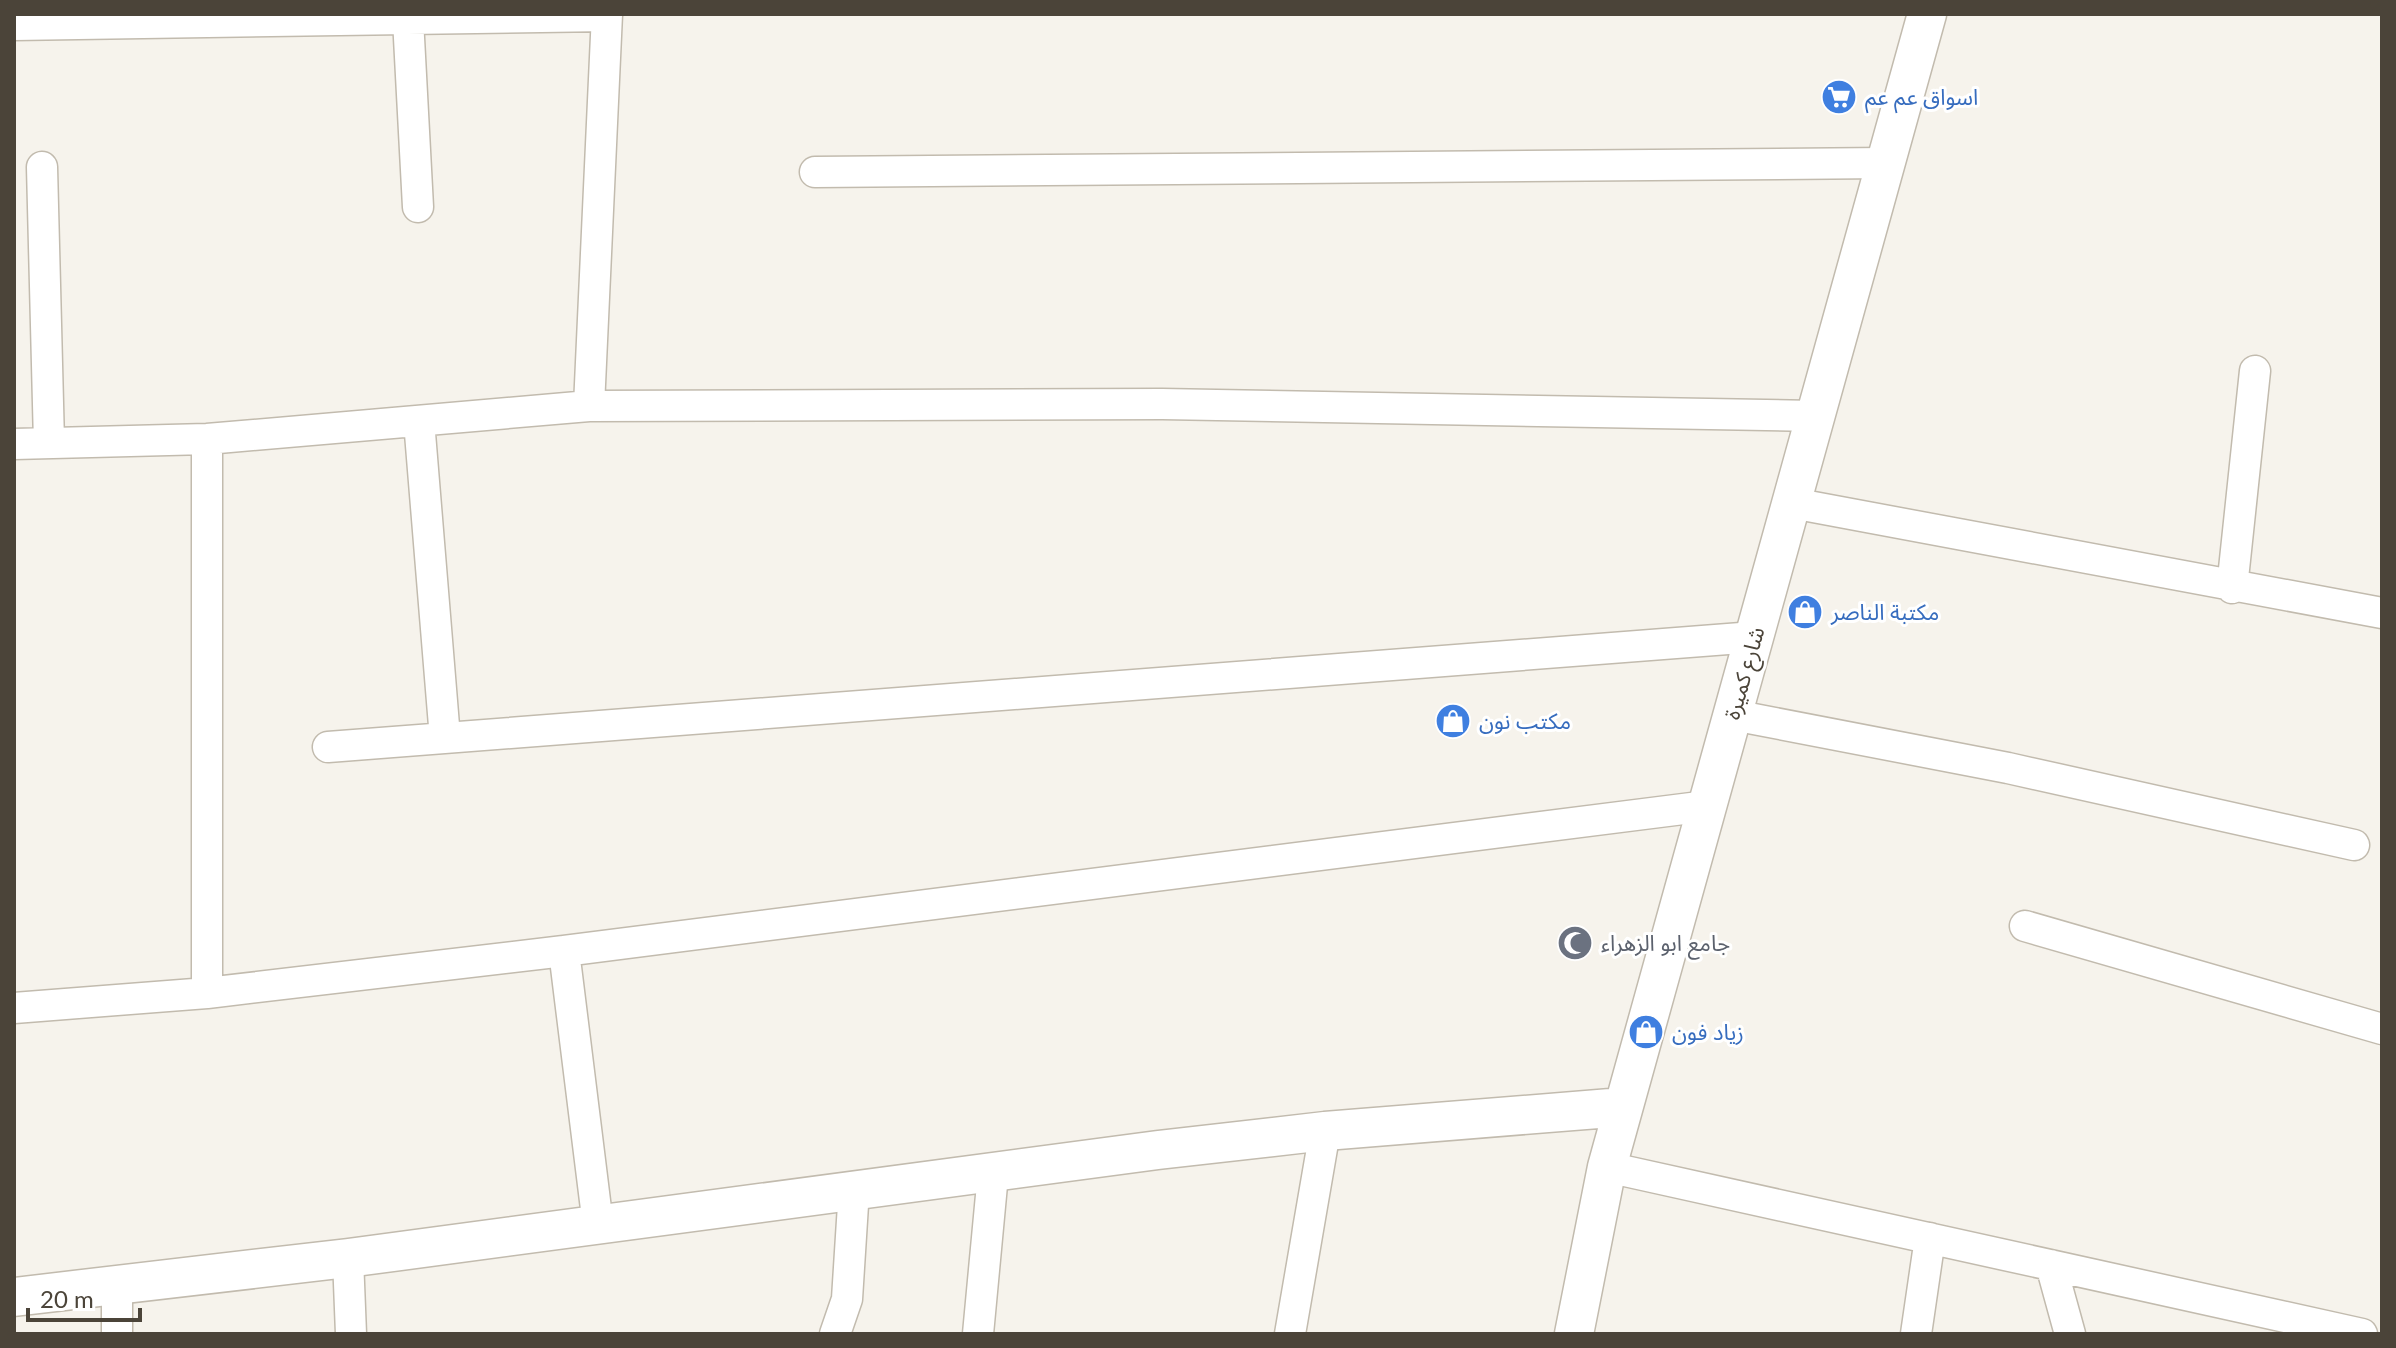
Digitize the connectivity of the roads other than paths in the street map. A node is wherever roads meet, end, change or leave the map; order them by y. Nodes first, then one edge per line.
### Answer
1 (1927, 14) edge
2 (607, 15) edge
3 (408, 19) junction
4 (14, 25) edge
5 (1886, 163) junction
6 (42, 167) dead end
7 (815, 172) dead end
8 (418, 207) dead end
9 (2255, 371) dead end
10 (589, 406) junction
11 (1815, 416) junction
12 (419, 421) junction
13 (207, 439) junction
14 (49, 443) junction
15 (14, 444) edge
16 (1792, 503) junction
17 (2232, 588) junction
18 (2382, 613) edge
19 (1754, 637) junction
20 (1733, 715) junction
21 (445, 738) junction
22 (328, 747) dead end
23 (1707, 806) junction
24 (2354, 845) dead end
25 (2025, 926) dead end
26 (564, 951) junction
27 (207, 993) junction
28 (14, 1008) edge
29 (2382, 1029) edge
30 (1623, 1107) junction
31 (1325, 1131) junction
32 (1607, 1167) junction
33 (993, 1174) junction
34 (854, 1189) junction
35 (598, 1225) junction
36 (1930, 1238) junction
37 (348, 1258) junction
38 (2051, 1265) junction
39 (117, 1285) junction
40 (14, 1297) edge
41 (117, 1334) edge
42 (351, 1334) edge
43 (835, 1334) edge
44 (978, 1334) edge
45 (1290, 1334) edge
46 (1574, 1334) edge
47 (1916, 1334) edge
48 (2070, 1334) edge
49 (2362, 1334) edge

1 - 5 street, شارع كميرة
2 - 3 street
2 - 10 street
3 - 4 street
3 - 8 street
5 - 7 street
5 - 11 street, شارع كميرة
6 - 14 street
9 - 17 street
10 - 11 street
10 - 12 street
11 - 16 street, شارع كميرة
12 - 13 street
12 - 21 street
13 - 14 street
13 - 27 street
14 - 15 street
16 - 17 street
16 - 19 street, شارع كميرة
17 - 18 street
19 - 20 street, شارع كميرة
19 - 21 street
20 - 23 street, شارع كميرة
20 - 24 street
21 - 22 street
23 - 26 street
23 - 30 street, شارع كميرة
25 - 29 street
26 - 27 street
26 - 35 street
27 - 28 street
30 - 31 street
30 - 32 street, شارع كميرة
31 - 33 street
31 - 45 street
32 - 36 street
32 - 46 street, شارع كميرة
33 - 34 street
33 - 44 street
34 - 35 street
34 - 43 street
35 - 37 street
36 - 38 street
36 - 47 street
37 - 39 street
37 - 42 street
38 - 48 street
38 - 49 street
39 - 40 street
39 - 41 street

